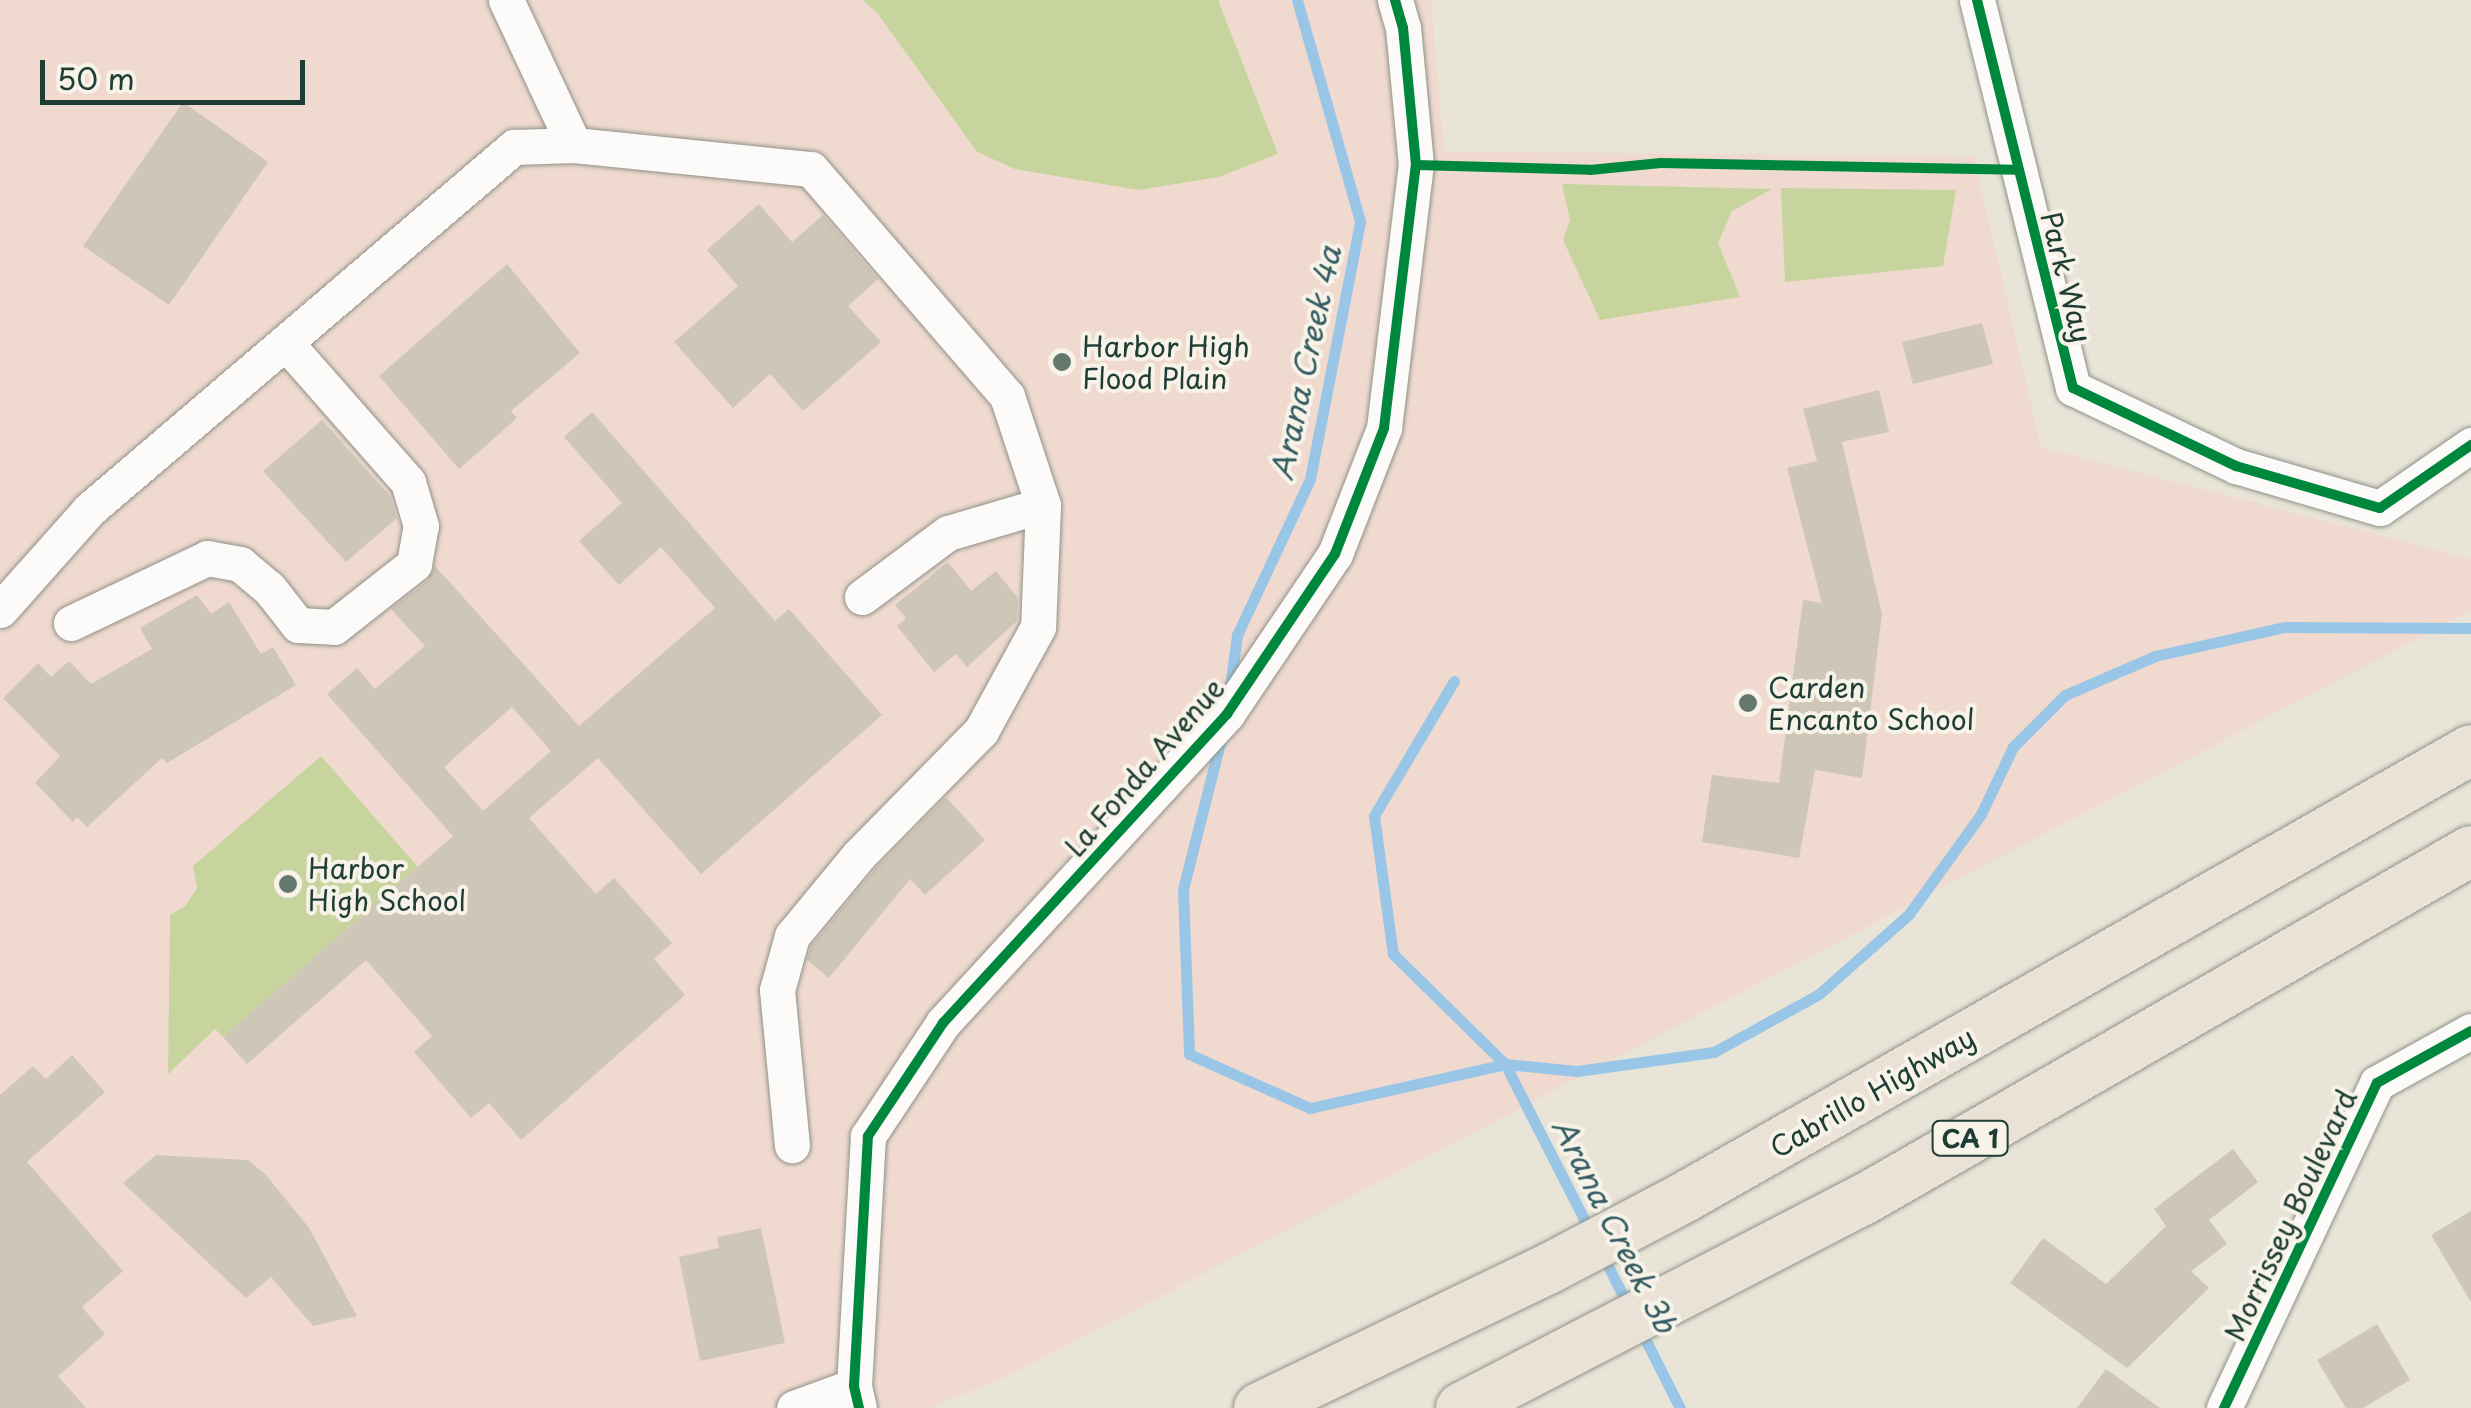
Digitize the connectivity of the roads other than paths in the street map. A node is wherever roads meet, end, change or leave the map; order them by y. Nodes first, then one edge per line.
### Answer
1 (506, 0) edge
2 (1395, 0) edge
3 (1977, 0) edge
4 (574, 145) junction
5 (285, 342) junction
6 (2471, 446) edge
7 (1043, 506) junction
8 (862, 597) dead end
9 (0, 610) edge
10 (71, 624) dead end
11 (2471, 750) edge
12 (2471, 851) edge
13 (2468, 1041) edge
14 (792, 1145) dead end
15 (856, 1397) edge
16 (794, 1408) edge
17 (1259, 1408) edge
18 (1461, 1408) edge
19 (2224, 1408) edge

1 - 4 street
2 - 15 street, La Fonda Avenue
3 - 6 street, Park Way
4 - 5 street
4 - 7 street
5 - 9 street
5 - 10 street
7 - 8 street
7 - 14 street
11 - 17 highway, Cabrillo Highway
12 - 18 highway, CA 1
13 - 19 street, Morrissey Boulevard
15 - 16 street

